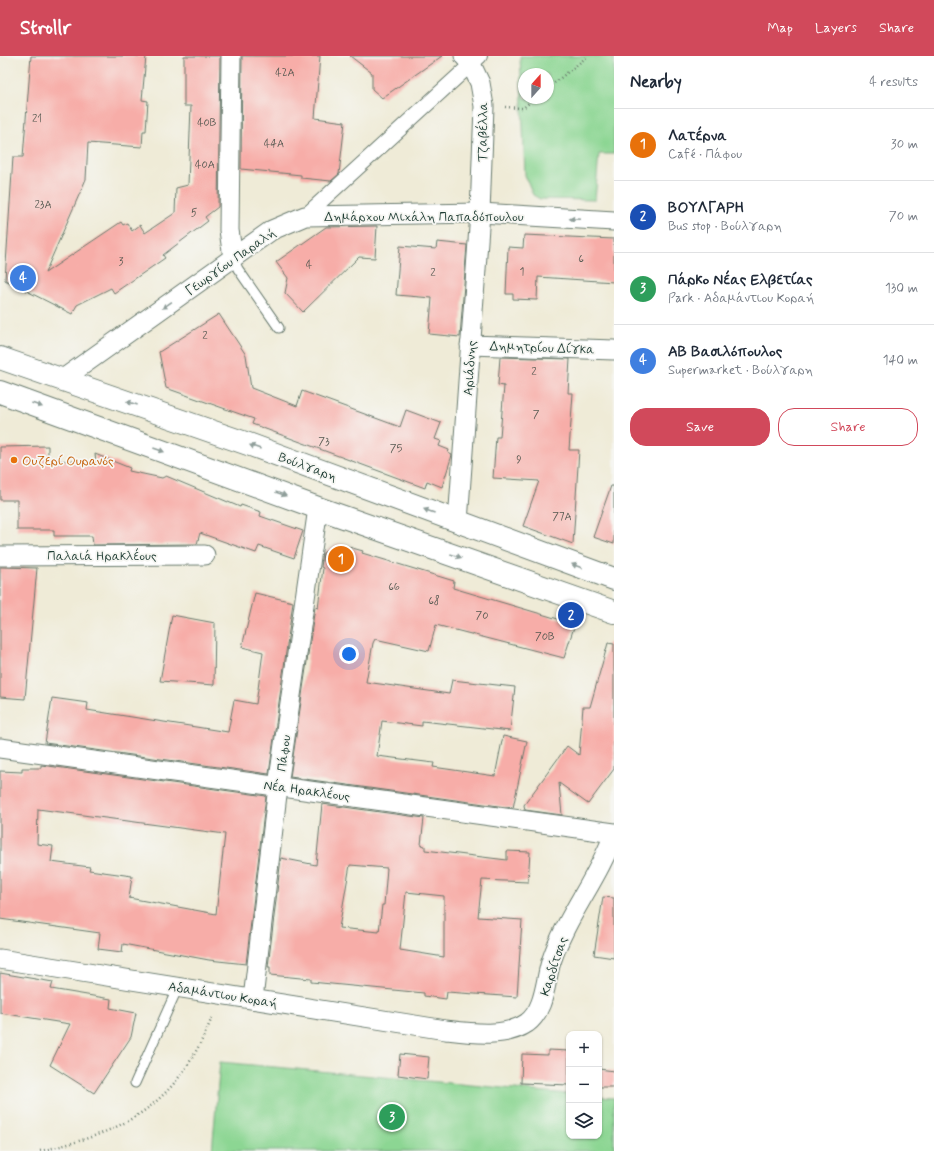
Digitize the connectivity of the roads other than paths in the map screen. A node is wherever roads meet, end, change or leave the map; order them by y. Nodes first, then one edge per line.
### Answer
1 (231, 56) edge
2 (471, 59) edge
3 (480, 213) junction
4 (305, 216) junction
5 (614, 221) edge
6 (233, 258) junction
7 (279, 328) dead end
8 (470, 345) junction
9 (614, 350) edge
10 (0, 358) edge
11 (63, 379) junction
12 (0, 392) edge
13 (318, 508) junction
14 (458, 522) junction
15 (205, 555) dead end
16 (0, 556) edge
17 (614, 579) edge
18 (614, 612) edge
19 (0, 748) edge
20 (278, 786) junction
21 (614, 833) edge
22 (0, 959) edge
23 (178, 987) junction
24 (253, 999) junction
25 (446, 1030) joint
26 (135, 1083) dead end

1 - 6 street
2 - 3 street, Τζαβέλλα
2 - 4 street, Γεωργίου Παραλή
3 - 4 street, Δημάρχου Μιχάλη Παπαδόπουλου
5 -> 3 street, Δημάρχου Μιχάλη Παπαδόπουλου
3 - 8 street, Αριάδνης
4 - 6 street, Γεωργίου Παραλή
6 - 7 lane
6 -> 11 street, Γεωργίου Παραλή
8 - 9 street, Δημητρίου Δίγκα
8 - 14 street, Αριάδνης
10 - 11 main road, Βούλγαρη
14 -> 11 main road, Βούλγαρη
12 -> 13 main road
13 -> 18 main road
13 - 20 street, Πάφου
17 -> 14 main road, Βούλγαρη
15 - 16 street, Παλαιά Ηρακλέους
19 - 20 street, Νέα Ηρακλέους
20 - 21 street, Νέα Ηρακλέους
20 - 24 street, Πάφου
21 - 25 street, Καρδίτσας
22 - 23 street, Αδαμάντιου Κοραή
23 - 24 street, Αδαμάντιου Κοραή
23 - 26 lane
24 - 25 street, Αδαμάντιου Κοραή

